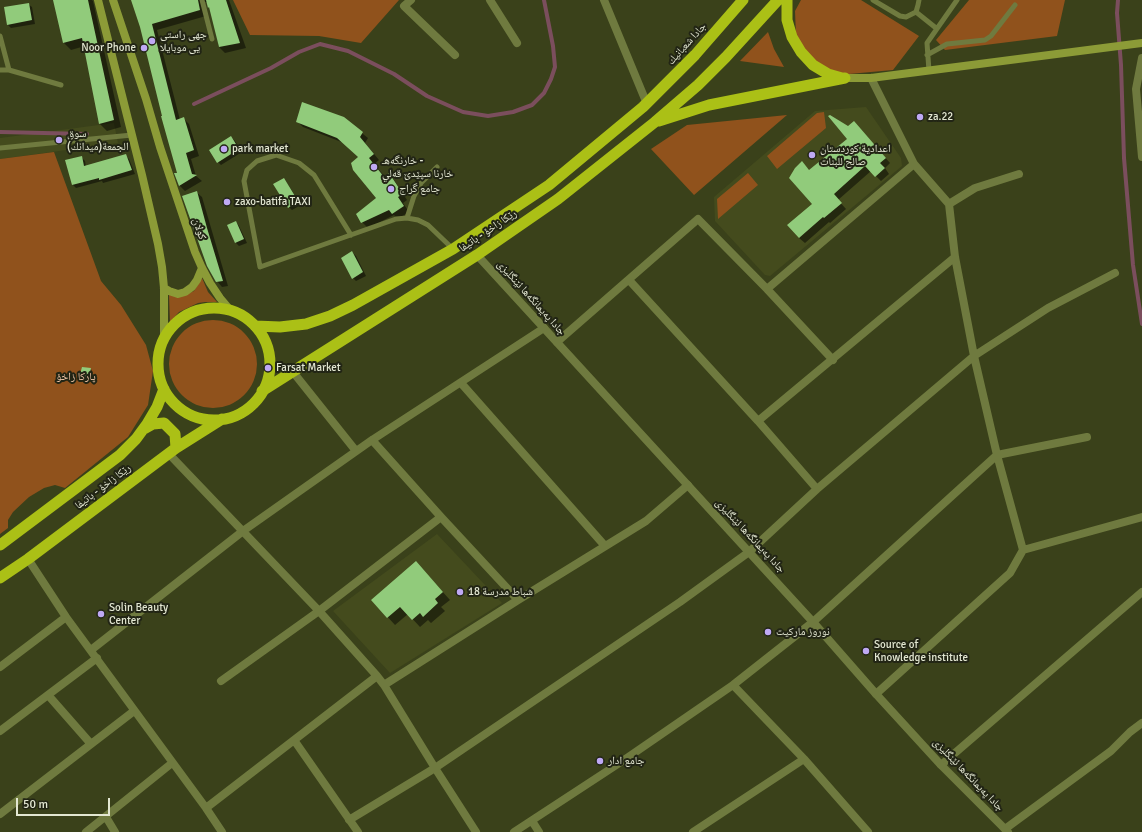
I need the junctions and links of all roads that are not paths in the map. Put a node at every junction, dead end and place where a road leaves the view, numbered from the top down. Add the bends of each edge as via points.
1 (98, 0) edge
2 (113, 0) edge
3 (202, 0) edge
4 (410, 0) edge
5 (490, 0) edge
6 (743, 0) edge
7 (778, 0) edge
8 (787, 0) edge
9 (873, 0) edge
10 (919, 0) edge
11 (957, 0) edge
12 (606, 1) edge
13 (1015, 5) dead end
14 (916, 12) junction
15 (936, 28) junction
16 (0, 36) edge
17 (212, 39) dead end
18 (517, 43) dead end
19 (1141, 43) edge
20 (455, 55) dead end
21 (927, 55) junction
22 (1142, 58) edge
23 (0, 70) edge
24 (9, 70) junction
25 (929, 71) junction
26 (845, 78) junction
27 (871, 78) junction
28 (61, 85) dead end
29 (647, 104) junction
30 (655, 122) junction
31 (132, 135) junction
32 (0, 148) edge
33 (1142, 157) edge
34 (914, 164) junction
35 (437, 167) dead end
36 (1020, 174) dead end
37 (949, 204) junction
38 (407, 218) junction
39 (351, 234) junction
40 (453, 249) junction
41 (477, 255) junction
42 (955, 257) junction
43 (202, 268) junction
44 (1115, 273) dead end
45 (629, 280) junction
46 (164, 288) junction
47 (767, 288) junction
48 (231, 311) junction
49 (255, 326) junction
50 (544, 328) junction
51 (164, 339) junction
52 (557, 342) junction
53 (974, 356) junction
54 (833, 360) junction
55 (293, 372) junction
56 (461, 383) junction
57 (164, 389) junction
58 (262, 392) junction
59 (223, 419) junction
60 (758, 421) junction
61 (144, 429) junction
62 (1087, 437) dead end
63 (372, 440) junction
64 (172, 451) junction
65 (356, 451) junction
66 (997, 455) junction
67 (688, 485) junction
68 (817, 488) junction
69 (441, 517) junction
70 (1142, 517) edge
71 (243, 531) junction
72 (0, 545) edge
73 (605, 546) junction
74 (1023, 550) junction
75 (749, 552) junction
76 (28, 559) junction
77 (0, 578) edge
78 (1142, 592) edge
79 (518, 600) junction
80 (319, 611) junction
81 (66, 617) junction
82 (814, 622) junction
83 (91, 650) junction
84 (97, 658) junction
85 (0, 668) edge
86 (377, 676) junction
87 (221, 681) dead end
88 (384, 685) junction
89 (733, 685) junction
90 (876, 694) junction
91 (48, 695) junction
92 (134, 711) junction
93 (1142, 723) edge
94 (0, 731) edge
95 (294, 740) junction
96 (91, 744) junction
97 (804, 759) junction
98 (172, 763) junction
99 (941, 765) junction
100 (435, 768) junction
101 (206, 808) junction
102 (0, 814) edge
103 (106, 817) junction
104 (349, 820) junction
105 (532, 821) junction
106 (1006, 830) edge
107 (86, 832) edge
108 (115, 832) edge
109 (222, 832) edge
110 (358, 832) edge
111 (476, 832) edge
112 (514, 832) edge
113 (539, 832) edge
114 (693, 832) edge
115 (867, 832) edge

1 - 31 main road
2 - 43 main road, كولان
3 - 17 lane
4 - 20 street via 404,6
5 - 18 street
6 - 29 highway, جادا شعبانيك via 696,55
7 - 30 highway, رێکا زاخۆ - باتیفا via 698,85
8 - 26 highway via 787,20 792,37 801,52 813,65 828,74
9 - 14 lane via 900,16 906,17
10 - 14 lane
11 - 15 lane
12 - 29 street
13 - 21 lane via 985,40 947,44
14 - 15 lane
15 - 21 lane via 927,43
16 - 24 lane
19 - 25 main road
21 - 25 lane
22 - 33 street via 1136,89
23 - 24 lane
24 - 28 lane
25 - 27 main road
26 - 27 main road
26 - 30 highway via 709,105
27 - 34 street
29 - 40 highway, رێکا زاخۆ - باتیفا via 549,185
30 - 41 highway, رێکا زاخۆ - باتیفا via 558,199
31 - 32 lane
31 - 46 main road via 158,244
34 - 37 street
34 - 47 street
35 - 38 lane via 421,183
36 - 37 street via 975,188
37 - 42 street
38 - 39 lane via 396,219
38 - 40 lane via 428,225
39 - 39 lane via 314,176 299,163 276,156 257,161 247,170 244,181 260,267
40 - 49 highway, رێکا زاخۆ - باتیفا via 330,316 306,324
41 - 50 street, جادا په‌يمانگه‌ها ئێنگليزى
41 - 55 highway, رێکا زاخۆ - باتیفا
42 - 53 street
42 - 54 street
43 - 46 main road via 197,280 185,292 178,294
43 - 48 main road, كولان
44 - 53 street via 1048,308
45 - 47 street via 698,219
45 - 52 street
45 - 60 street
46 - 51 main road
47 - 54 street
48 - 49 highway
48 - 51 highway via 216,308 200,310 185,316 173,326
49 - 58 highway via 263,337 270,364
50 - 52 street, جادا په‌يمانگه‌ها ئێنگليزى
50 - 56 street
51 - 57 highway via 159,356 159,373
52 - 67 street, جادا په‌يمانگه‌ها ئێنگليزى
53 - 66 street
53 - 68 street
54 - 60 street
55 - 58 highway, رێکا زاخۆ - باتیفا
55 - 65 street
56 - 63 street
56 - 73 street
57 - 59 highway via 174,403 188,414 205,419
57 - 61 highway, رێکا زاخۆ - باتیفا
58 - 59 highway via 243,411
59 - 64 highway, رێکا زاخۆ - باتیفا
60 - 68 street
61 - 64 highway via 153,424 164,423 175,434
61 - 72 highway, رێکا زاخۆ - باتیفا via 120,455
62 - 66 street
63 - 65 street
63 - 69 street
64 - 71 street
64 - 76 highway, رێکا زاخۆ - باتیفا
65 - 71 street
66 - 74 street
66 - 82 street
67 - 73 street via 646,521
67 - 75 street, جادا په‌يمانگه‌ها ئێنگليزى
68 - 75 street
69 - 79 street
69 - 80 street
70 - 74 street
71 - 80 street
71 - 83 street
73 - 79 street
74 - 90 street via 1010,573
75 - 82 street, جادا په‌يمانگه‌ها ئێنگليزى
75 - 100 street via 680,602
76 - 77 highway, رێکا زاخۆ - باتیفا
76 - 81 street
78 - 99 street
79 - 88 street
80 - 86 street
80 - 87 street
81 - 83 street
81 - 85 street
82 - 89 street
82 - 90 street, جادا په‌يمانگه‌ها ئێنگليزى
83 - 84 street
84 - 91 street
84 - 92 street
86 - 88 street
86 - 95 street
88 - 100 street
89 - 97 street
89 - 105 street
90 - 99 street, جادا په‌يمانگه‌ها ئێنگليزى
91 - 94 street
91 - 96 street
92 - 96 street
92 - 98 street
93 - 106 street via 1112,752
95 - 101 street
95 - 104 street
96 - 102 street
97 - 114 street
97 - 115 street
98 - 101 street
98 - 103 street
99 - 106 street, جادا په‌يمانگه‌ها ئێنگليزى
100 - 104 street
100 - 111 street
101 - 109 street
103 - 107 street
103 - 108 street
104 - 110 street
105 - 112 street
105 - 113 street

